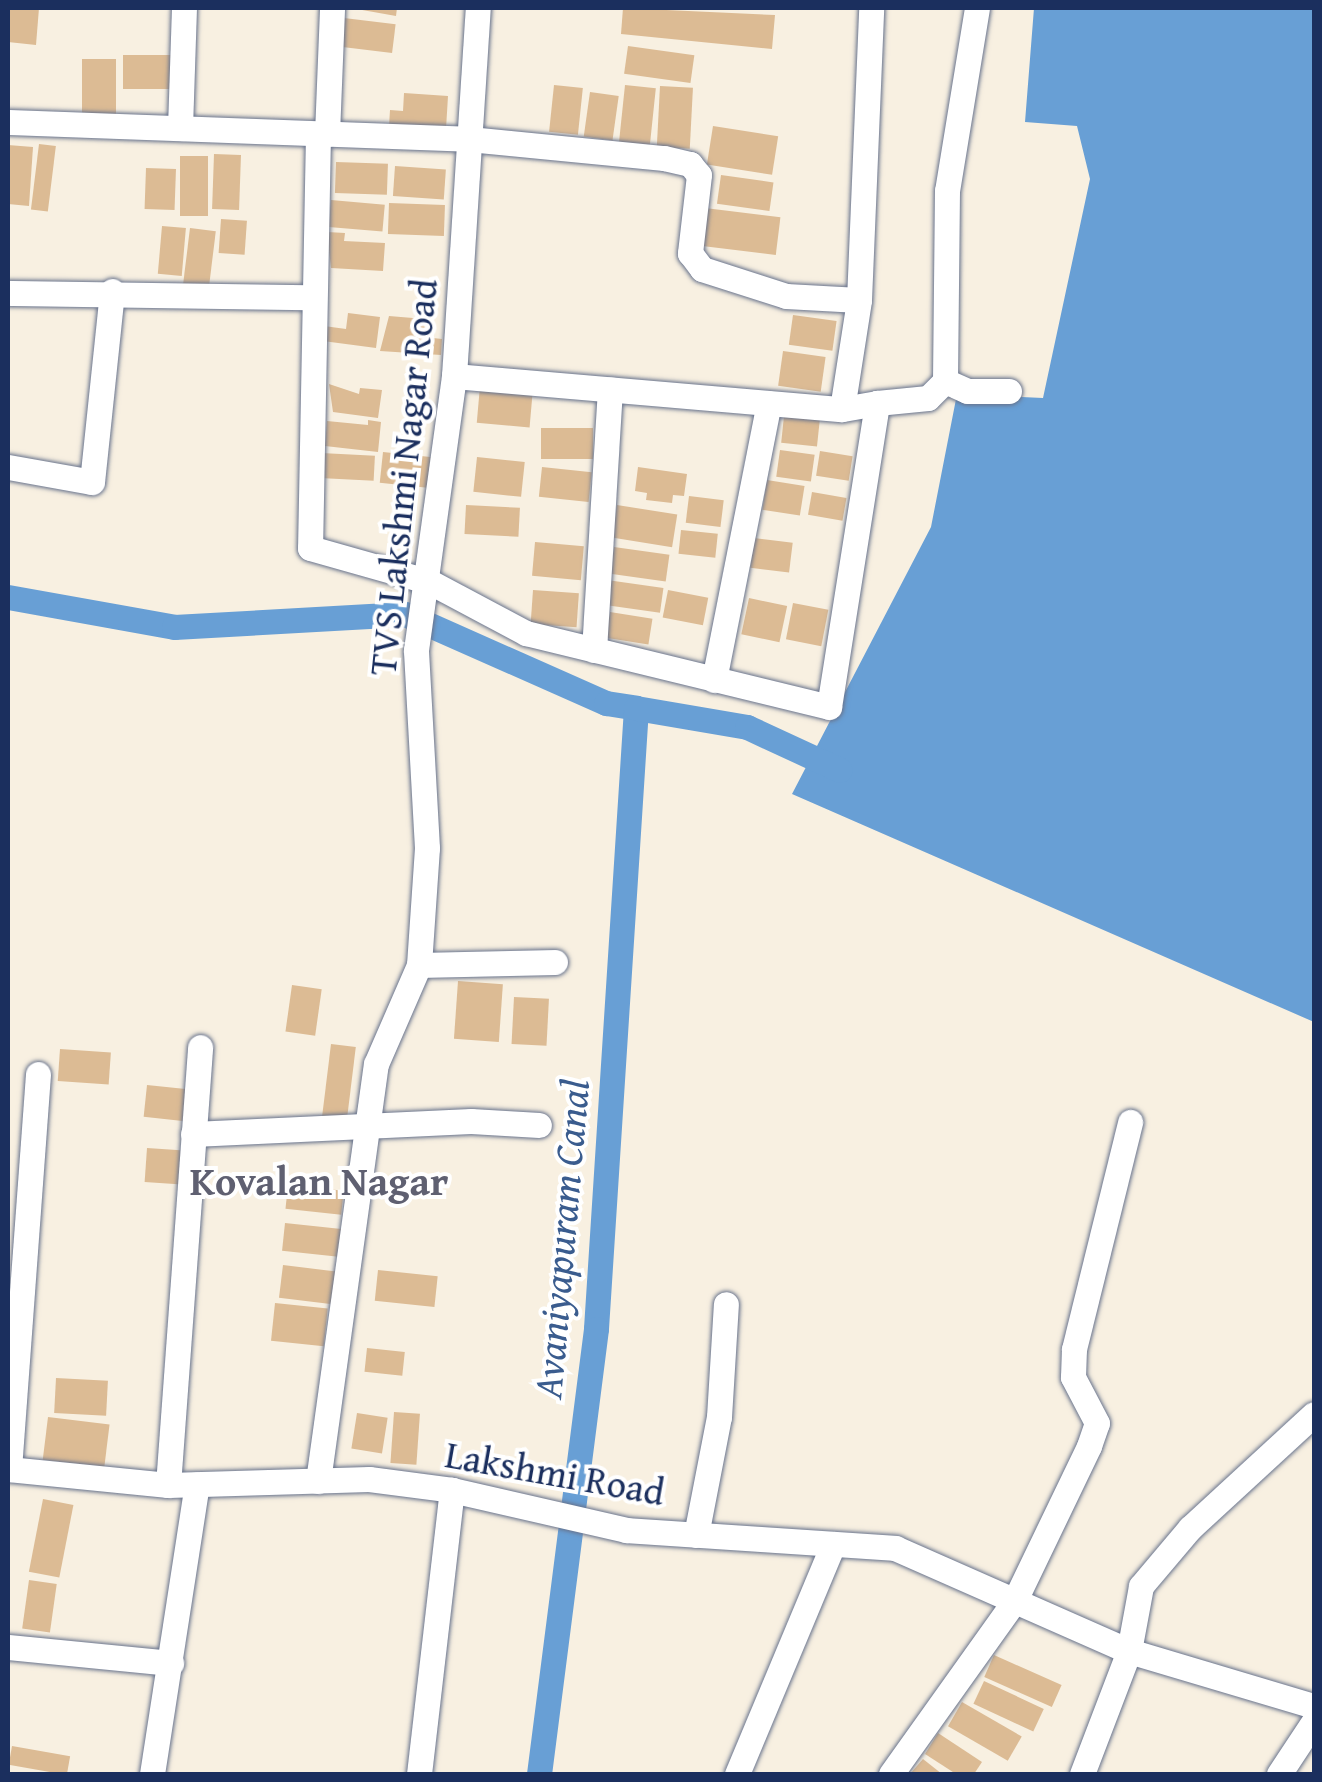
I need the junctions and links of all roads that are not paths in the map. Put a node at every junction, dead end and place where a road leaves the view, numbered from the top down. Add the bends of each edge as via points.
1 (184, 8) edge
2 (332, 8) edge
3 (478, 8) edge
4 (871, 8) edge
5 (977, 8) edge
6 (8, 122) edge
7 (180, 128) junction
8 (322, 134) junction
9 (469, 139) junction
10 (112, 291) junction
11 (8, 293) edge
12 (313, 297) junction
13 (859, 300) junction
14 (454, 376) junction
15 (945, 381) junction
16 (610, 389) junction
17 (1009, 391) dead end
18 (770, 403) junction
19 (878, 403) junction
20 (842, 409) junction
21 (8, 467) edge
22 (430, 582) junction
23 (594, 650) junction
24 (714, 680) junction
25 (555, 962) dead end
26 (419, 965) junction
27 (200, 1047) dead end
28 (38, 1074) dead end
29 (1130, 1122) dead end
30 (539, 1125) dead end
31 (367, 1128) junction
32 (194, 1134) junction
33 (726, 1304) dead end
34 (1314, 1414) edge
35 (8, 1469) edge
36 (318, 1481) junction
37 (197, 1484) junction
38 (168, 1486) junction
39 (452, 1490) junction
40 (696, 1535) junction
41 (833, 1544) junction
42 (1015, 1600) junction
43 (8, 1647) edge
44 (1129, 1651) junction
45 (171, 1662) junction
46 (1314, 1706) edge
47 (1314, 1721) edge
48 (152, 1774) edge
49 (419, 1774) edge
50 (737, 1774) edge
51 (891, 1774) edge
52 (1082, 1774) edge
53 (1279, 1774) edge

1 - 7 street
2 - 8 street
3 - 9 street, TVS Lakshmi Nagar Road
4 - 13 street
5 - 15 street via 948,192
6 - 7 street
7 - 8 street
8 - 9 street
8 - 12 street
9 - 13 street via 690,164 699,175 690,253 702,269 786,296
9 - 14 street, TVS Lakshmi Nagar Road
10 - 11 street
10 - 12 street
10 - 21 street via 92,482
12 - 22 street via 310,548
13 - 20 street
14 - 16 street
14 - 22 street, TVS Lakshmi Nagar Road
15 - 17 street via 967,391
15 - 19 street via 928,398
16 - 18 street
16 - 23 street
18 - 20 street
18 - 24 street
19 - 20 street
19 - 24 street via 829,707
22 - 23 street via 526,633
22 - 26 street, TVS Lakshmi Nagar Road via 416,650 427,848
23 - 24 street
25 - 26 street
26 - 31 street, TVS Lakshmi Nagar Road via 376,1064
27 - 32 street
28 - 35 street
29 - 42 street via 1074,1349 1073,1377 1097,1423
30 - 31 street via 471,1121
31 - 32 street
31 - 36 street, TVS Lakshmi Nagar Road
32 - 38 street
33 - 40 street via 719,1417
34 - 44 street via 1190,1528 1142,1586
35 - 38 street, Lakshmi Road
36 - 37 street, Lakshmi Road
36 - 39 street, Lakshmi Road via 370,1479
37 - 38 street, Lakshmi Road
37 - 45 street
39 - 40 street, Lakshmi Road via 626,1530
39 - 49 street
40 - 41 street, Lakshmi Road
41 - 42 street, Lakshmi Road via 895,1548
41 - 50 street
42 - 44 street, Lakshmi Road
42 - 51 street
43 - 45 street
44 - 46 street, Lakshmi Road
44 - 52 street
45 - 48 street
47 - 53 street

